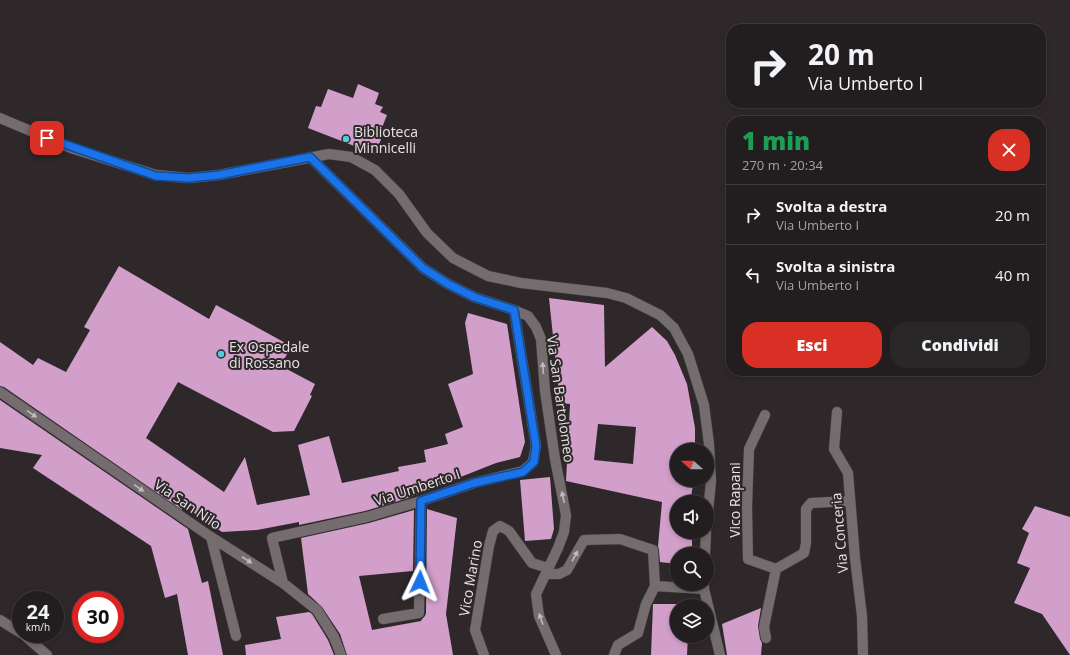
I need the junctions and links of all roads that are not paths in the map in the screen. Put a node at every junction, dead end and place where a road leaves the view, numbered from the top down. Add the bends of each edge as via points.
1 (0, 118) edge
2 (310, 157) junction
3 (514, 310) junction
4 (0, 392) edge
5 (837, 412) dead end
6 (766, 416) dead end
7 (710, 495) edge
8 (421, 501) junction
9 (850, 502) junction
10 (211, 537) junction
11 (776, 569) junction
12 (547, 571) junction
13 (283, 583) junction
14 (655, 586) junction
15 (670, 586) edge
16 (705, 591) edge
17 (383, 619) dead end
18 (0, 620) edge
19 (12, 627) edge
20 (236, 636) dead end
21 (766, 638) dead end
22 (33, 643) edge
23 (47, 655) edge
24 (341, 655) edge
25 (484, 655) edge
26 (556, 655) edge
27 (614, 655) edge
28 (720, 655) edge
29 (863, 655) edge

1 - 2 street via 71,148 156,176 189,178 219,175
2 - 3 street, Via San Bartolomeo via 423,268 474,297
2 - 7 street via 329,154 351,157 375,170 399,194 427,233 453,258 488,276 522,283 607,293 626,298 660,315 674,328 688,354 704,405 709,444
3 - 8 street, Via Umberto I via 536,446 534,462 523,472 474,483
12 -> 3 street, Via San Bartolomeo via 564,532 566,515 545,392 541,339 528,316
4 -> 10 street, Via San Nilo
5 - 9 street, Via Conceria via 834,449 848,472
6 - 11 street, Vico Rapani via 749,449 748,559
8 - 13 street, Via Umberto I via 367,517 272,538
8 - 17 street via 419,613
9 - 11 street via 811,503 806,509 804,553
9 - 29 street, Via Conceria via 862,616
10 -> 13 street, Via San Nilo
10 - 20 street
11 - 21 street via 764,627
12 -> 14 street via 559,574 567,570 584,540 620,539 653,550
12 - 25 street, Vico Marino via 532,563 509,531 500,526 493,531 475,630
26 -> 12 street, Via San Bartolomeo via 539,616 536,594
13 - 24 street, Via San Nilo via 317,610 334,637
14 - 15 street
14 - 27 street via 646,604 638,633 618,645
16 - 28 street
18 - 19 street
22 - 23 street

